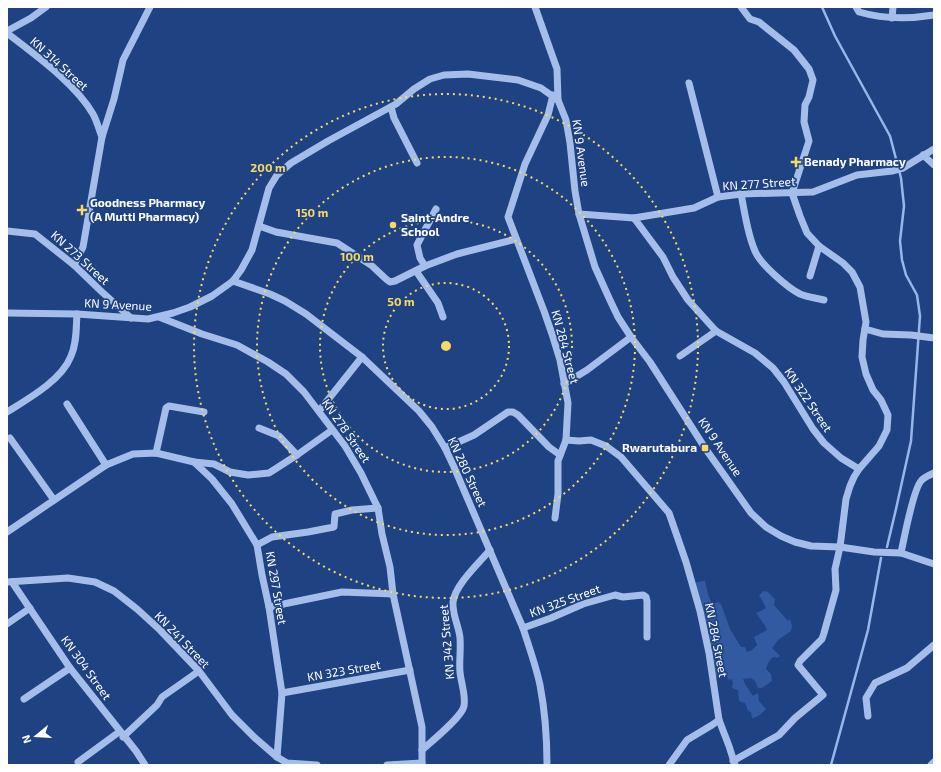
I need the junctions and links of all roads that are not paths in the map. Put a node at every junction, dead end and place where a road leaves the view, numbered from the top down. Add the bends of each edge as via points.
1 (46, 7) edge
2 (150, 7) edge
3 (535, 7) edge
4 (741, 7) edge
5 (856, 7) edge
6 (892, 7) edge
7 (934, 15) edge
8 (892, 18) junction
9 (7, 32) edge
10 (689, 83) dead end
11 (556, 98) junction
12 (391, 107) junction
13 (102, 137) junction
14 (934, 149) edge
15 (923, 155) junction
16 (417, 163) dead end
17 (934, 165) edge
18 (792, 193) junction
19 (741, 194) junction
20 (718, 197) junction
21 (436, 209) dead end
22 (579, 214) junction
23 (634, 218) junction
24 (259, 226) junction
25 (7, 231) edge
26 (516, 239) junction
27 (819, 246) junction
28 (74, 265) junction
29 (425, 266) junction
30 (416, 271) junction
31 (810, 276) dead end
32 (233, 281) junction
33 (824, 300) dead end
34 (7, 312) edge
35 (77, 314) junction
36 (158, 317) junction
37 (443, 317) dead end
38 (132, 318) junction
39 (865, 329) junction
40 (716, 331) junction
41 (631, 336) junction
42 (934, 338) edge
43 (680, 356) dead end
44 (362, 357) junction
45 (564, 384) junction
46 (67, 404) dead end
47 (319, 411) junction
48 (7, 412) edge
49 (204, 412) dead end
50 (259, 428) dead end
51 (332, 430) junction
52 (10, 438) dead end
53 (566, 440) junction
54 (445, 448) junction
55 (156, 453) junction
56 (297, 455) junction
57 (560, 455) junction
58 (194, 462) junction
59 (106, 465) junction
60 (859, 468) junction
61 (934, 473) edge
62 (54, 500) junction
63 (378, 508) junction
64 (555, 518) dead end
65 (7, 532) edge
66 (257, 545) junction
67 (840, 547) junction
68 (490, 550) junction
69 (901, 553) junction
70 (934, 564) edge
71 (10, 582) edge
72 (393, 594) junction
73 (269, 607) junction
74 (30, 608) junction
75 (7, 624) edge
76 (523, 628) junction
77 (647, 637) dead end
78 (934, 645) edge
79 (70, 668) junction
80 (410, 670) junction
81 (199, 671) junction
82 (282, 693) junction
83 (24, 699) dead end
84 (868, 716) dead end
85 (719, 720) junction
86 (121, 734) junction
87 (422, 750) junction
88 (277, 757) junction
89 (78, 762) dead end
90 (934, 762) edge
91 (734, 763) edge
92 (286, 764) edge
93 (422, 764) edge
94 (145, 765) edge
95 (317, 765) edge
96 (387, 765) edge
97 (547, 765) edge
98 (669, 765) edge
99 (931, 765) edge

1 - 9 street
2 - 13 street via 123,60
3 - 11 street via 557,69
4 - 18 street via 750,19 759,22 794,50 809,69 813,80 805,105 804,122 809,141
5 - 8 street via 859,12 870,16
6 - 8 street
7 - 8 street
9 - 13 street, KN 314 Street via 74,90 93,114
10 - 20 street
11 - 12 street, KN 9 Avenue via 541,88 518,80 468,74 444,75 430,79
11 - 22 street, KN 9 Avenue via 566,120
11 - 26 street, KN 284 Street via 525,164 508,217
12 - 16 street
12 - 24 street, KN 9 Avenue via 291,163 277,175 269,188
13 - 28 street via 83,248
14 - 15 street, KN 277 Street
15 - 17 street
15 - 18 street, KN 277 Street via 903,168 857,175 813,192
18 - 19 street, KN 277 Street
18 - 27 street via 808,233
19 - 20 street, KN 277 Street
19 - 33 street via 751,240 763,263 800,294
20 - 23 street, KN 277 Street via 694,208
21 - 29 street via 417,245
22 - 23 street, KN 277 Street
22 - 41 street, KN 9 Avenue via 595,267 618,317
23 - 40 street, KN 322 Street via 663,257 688,300
24 - 30 street via 276,232 337,243 371,265 390,282
24 - 32 street, KN 9 Avenue via 252,250
25 - 28 street, KN 273 Street via 35,234
26 - 29 street via 456,254
26 - 45 street, KN 284 Street via 544,311 560,360
27 - 31 street
27 - 39 street via 852,272 860,287
28 - 38 street, KN 273 Street
29 - 30 street
30 - 37 street via 438,303
32 - 36 street, KN 9 Avenue via 190,307
32 - 44 street, KN 280 Street via 285,301
34 - 35 street, KN 9 Avenue
35 - 38 street, KN 9 Avenue
35 - 48 street via 75,343 71,357 61,373
36 - 38 street, KN 9 Avenue
36 - 47 street, KN 278 Street via 237,345 268,362 286,374
39 - 42 street via 883,334
39 - 60 street via 862,357 866,374 888,415 887,430 881,441 870,458
40 - 43 street
40 - 60 street, KN 322 Street via 755,353 773,368 824,443 841,458
41 - 45 street via 587,370
41 - 67 street, KN 9 Avenue via 751,513 766,527 795,542 811,546
44 - 47 street
44 - 54 street, KN 280 Street via 419,411
45 - 53 street, KN 284 Street via 568,403
46 - 59 street
47 - 51 street, KN 278 Street
49 - 55 street via 168,406
50 - 56 street via 279,436
51 - 56 street
51 - 63 street, KN 278 Street via 361,473
52 - 62 street
53 - 57 street
53 - 85 street, KN 284 Street via 591,440 606,446 621,457 669,513 700,611
54 - 57 street via 474,435 508,412 513,412
54 - 68 street, KN 280 Street
55 - 58 street
55 - 59 street via 133,454
56 - 58 street via 269,473 248,475 230,472 214,464
57 - 64 street
58 - 66 street, KN 297 Street via 232,504
59 - 62 street
60 - 67 street via 846,499
61 - 69 street via 920,481
62 - 65 street
63 - 66 street via 335,514 334,527 272,537
63 - 72 street, KN 278 Street
66 - 73 street, KN 297 Street
67 - 69 street, KN 9 Avenue
67 - 91 street via 835,568 836,590 822,639 798,665 823,695 779,735
68 - 76 street, KN 280 Street
68 - 87 street, KN 342 Street via 460,586 453,602 454,618 460,637 460,673 464,706 460,715
69 - 70 street, KN 9 Avenue
71 - 74 street, KN 304 Street
71 - 81 street, KN 241 Street via 68,578 95,582 114,591 137,609
72 - 73 street via 342,592
72 - 80 street, KN 278 Street
73 - 82 street, KN 297 Street
74 - 75 street
74 - 79 street, KN 304 Street
76 - 77 street, KN 325 Street via 583,604 615,595 643,595 647,601
76 - 97 street, KN 280 Street via 540,685 545,719
78 - 84 street via 907,668 875,683 866,698
79 - 83 street
79 - 86 street, KN 304 Street
80 - 82 street, KN 323 Street
80 - 87 street, KN 278 Street via 422,727
81 - 86 street via 162,697 157,705
81 - 88 street, KN 241 Street via 232,715
82 - 88 street, KN 297 Street
85 - 91 street, KN 284 Street
85 - 98 street via 687,740
86 - 89 street
86 - 94 street, KN 304 Street
87 - 93 street, KN 278 Street
88 - 92 street, KN 241 Street
90 - 99 street
92 - 95 street, KN 241 Street
93 - 96 street

